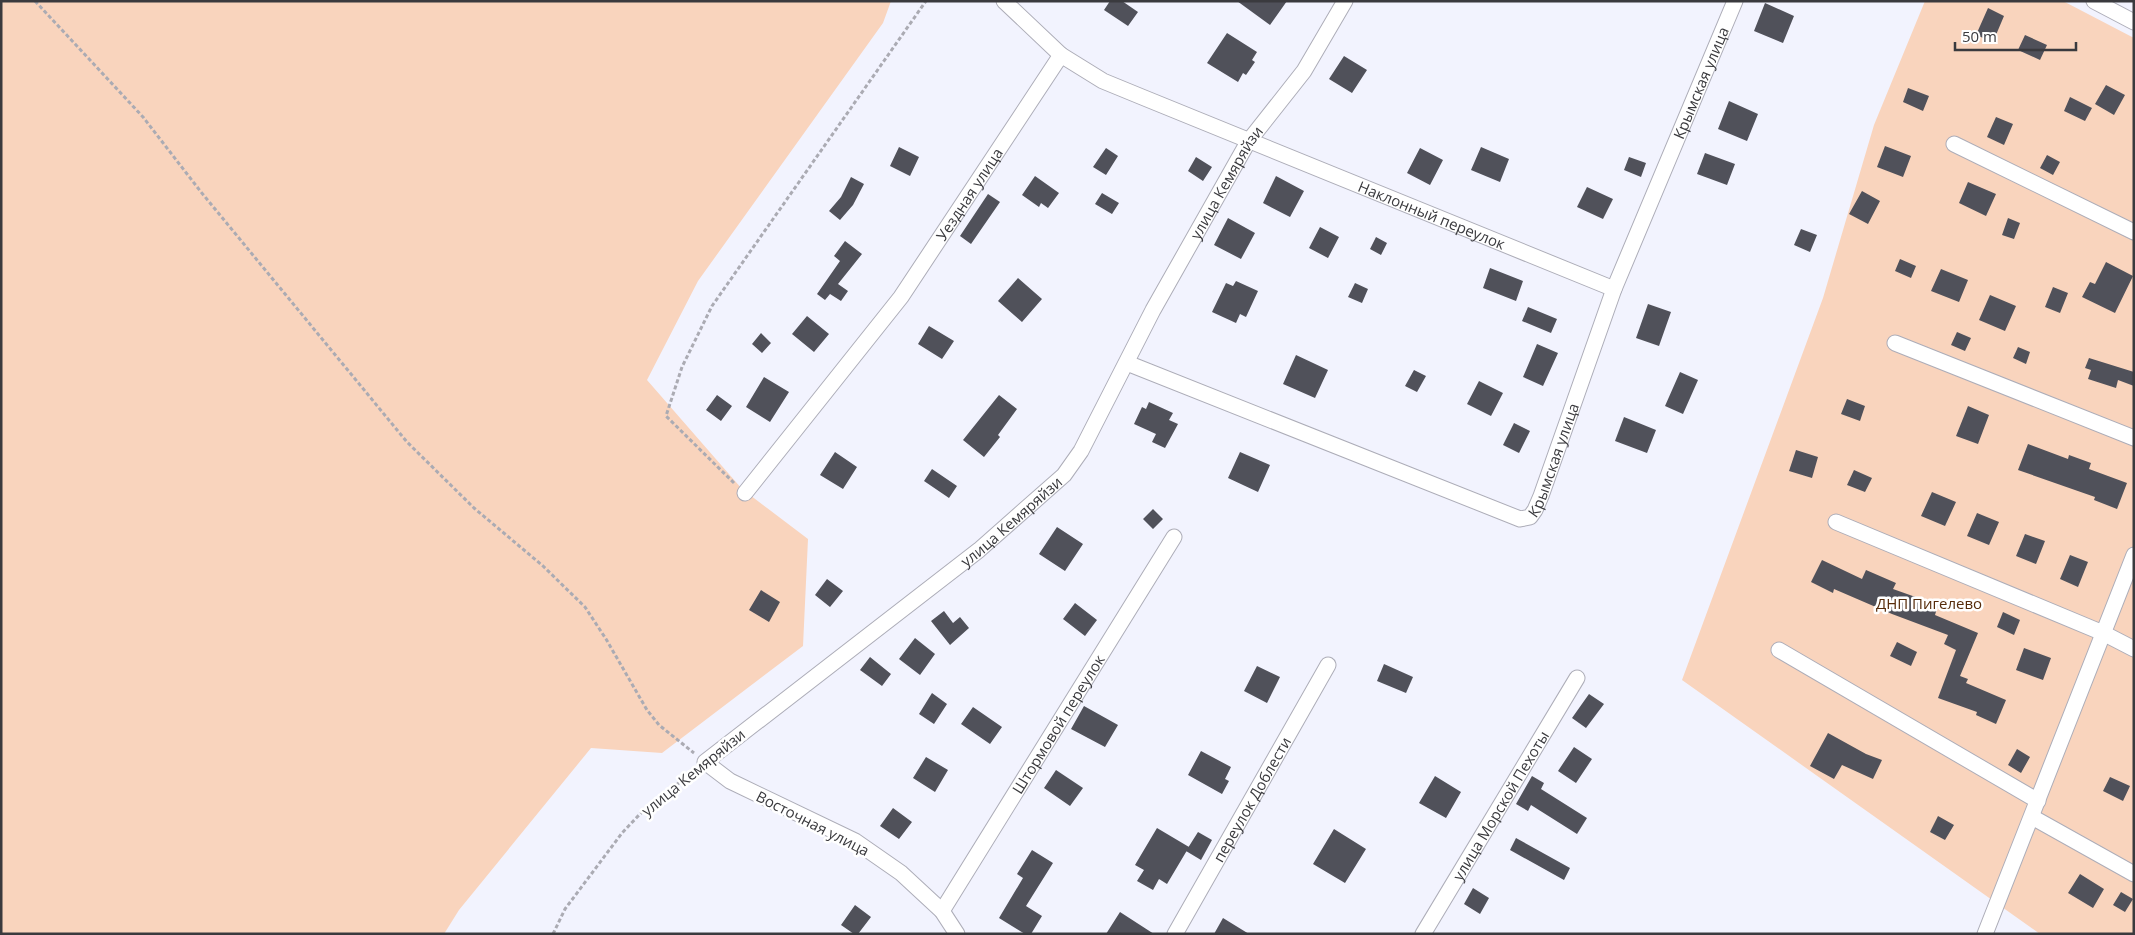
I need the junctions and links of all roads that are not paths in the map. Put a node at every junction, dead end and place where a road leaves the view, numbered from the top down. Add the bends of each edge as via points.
1 (1004, 1) edge
2 (1345, 1) edge
3 (1736, 1) edge
4 (2094, 1) edge
5 (2134, 22) edge
6 (1061, 55) junction
7 (1248, 142) junction
8 (1954, 144) dead end
9 (2134, 232) edge
10 (1614, 289) junction
11 (1895, 343) dead end
12 (1127, 363) junction
13 (2134, 438) edge
14 (745, 493) road end
15 (1836, 522) dead end
16 (1174, 537) dead end
17 (2134, 555) edge
18 (2103, 633) junction
19 (2134, 649) edge
20 (1779, 650) dead end
21 (1328, 665) dead end
22 (1577, 678) dead end
23 (705, 762) joint
24 (2038, 802) junction
25 (2032, 817) junction
26 (2134, 874) edge
27 (942, 911) junction
28 (957, 934) edge
29 (1175, 934) edge
30 (1423, 934) edge
31 (1985, 934) edge

1 - 6 street
2 - 7 street, улица Кемяряйзи via 1304,71
3 - 10 street, Крымская улица
4 - 5 street
6 - 7 street via 1103,81
6 - 14 street, Уездная улица via 901,297
7 - 10 street, Наклонный переулок
7 - 12 street, улица Кемяряйзи
8 - 9 street
10 - 12 street, Крымская улица via 1538,503 1530,517 1520,519
11 - 13 street
12 - 23 street, улица Кемяряйзи via 1081,451 1064,475 1044,494 979,550
15 - 18 street
16 - 27 street, Штормовой переулок
17 - 18 street
18 - 19 street
18 - 24 street
20 - 24 street
21 - 29 street, переулок Доблести
22 - 30 street, улица Морской Пехоты
23 - 27 street, Восточная улица via 730,781 855,841 901,873
24 - 25 street
25 - 26 street
25 - 31 street
27 - 28 street, Восточная улица

